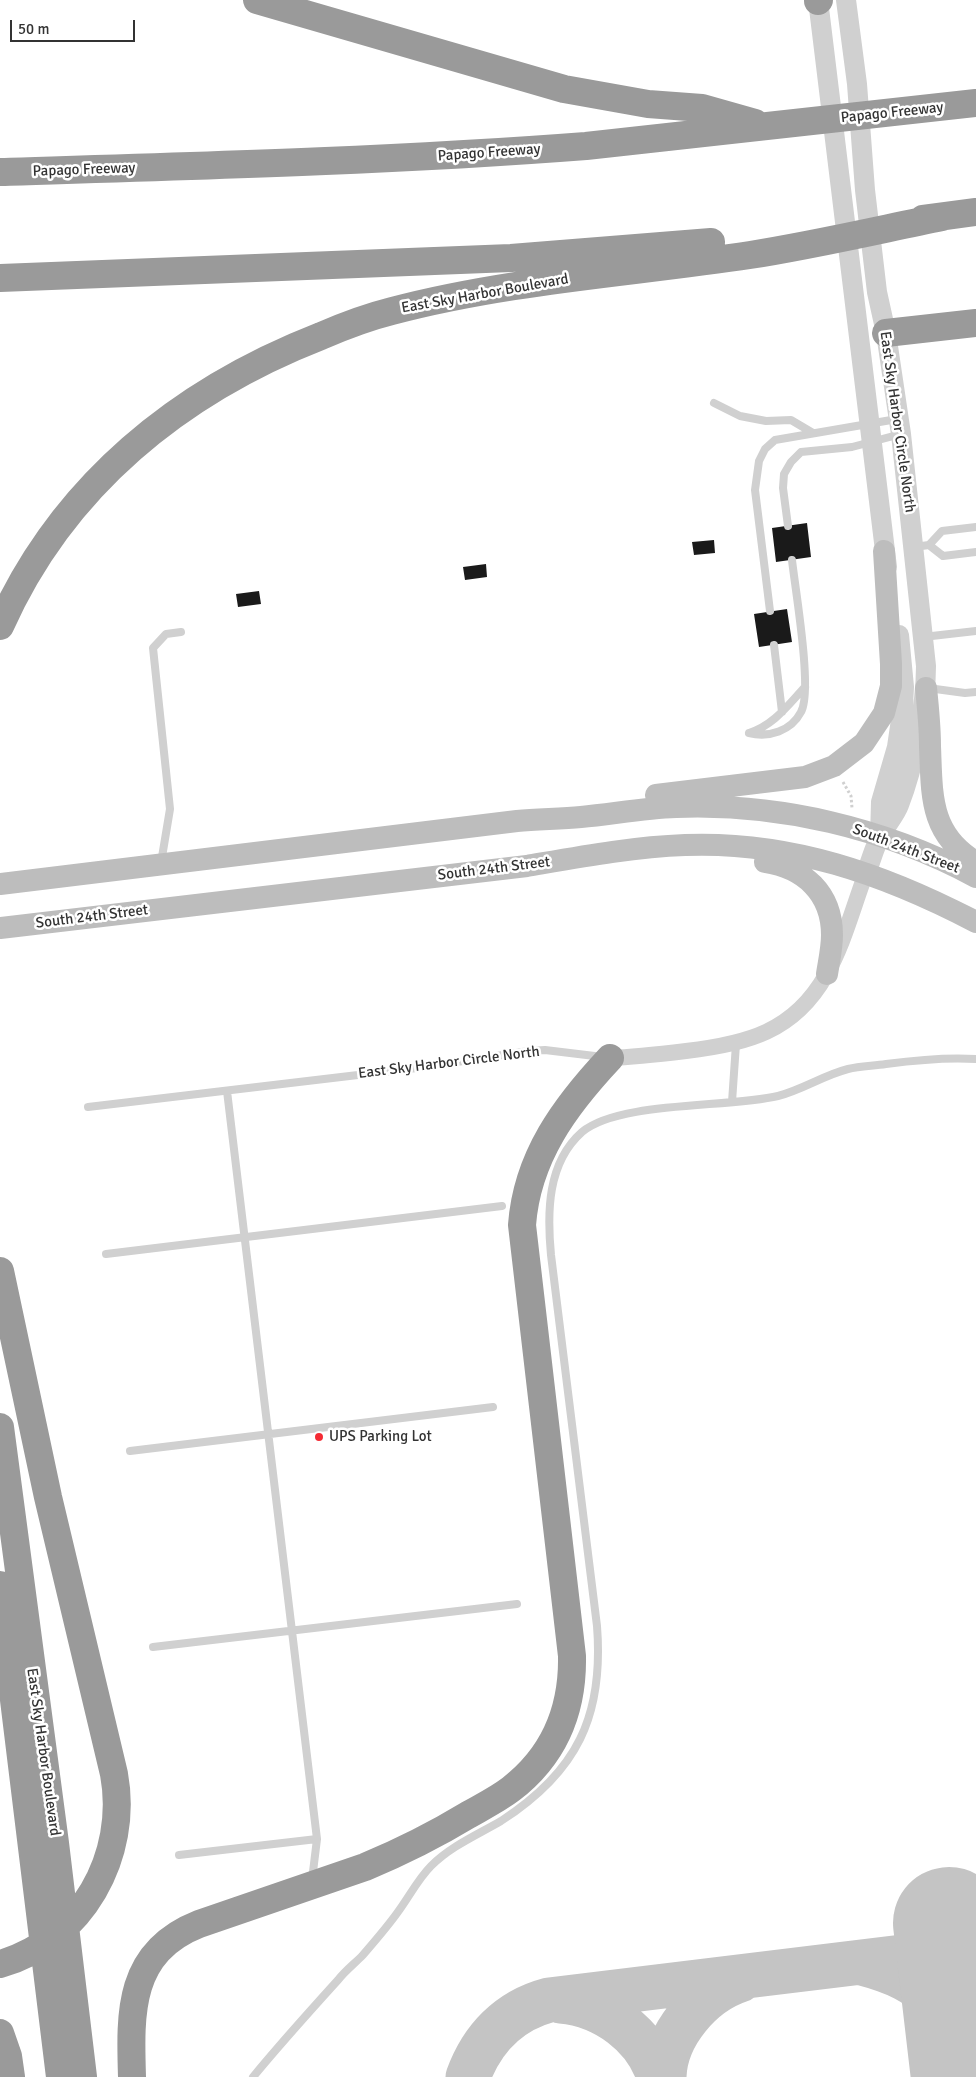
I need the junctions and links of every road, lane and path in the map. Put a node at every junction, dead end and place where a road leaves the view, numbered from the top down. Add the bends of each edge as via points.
1 (257, 0) edge
2 (818, 0) edge
3 (846, 0) edge
4 (976, 103) edge
5 (766, 126) junction
6 (0, 172) edge
7 (976, 212) edge
8 (793, 240) junction
9 (851, 277) junction
10 (0, 278) edge
11 (976, 323) edge
12 (886, 333) junction
13 (714, 403) dead end
14 (900, 426) junction
15 (871, 432) junction
16 (813, 433) junction
17 (788, 526) dead end
18 (976, 527) edge
19 (921, 546) junction
20 (884, 550) junction
21 (976, 552) edge
22 (792, 560) dead end
23 (770, 611) dead end
24 (0, 626) edge
25 (181, 632) dead end
26 (976, 632) edge
27 (923, 637) junction
28 (774, 645) dead end
29 (805, 687) junction
30 (926, 688) junction
31 (976, 692) edge
32 (782, 712) junction
33 (839, 775) dead end
34 (852, 809) dead end
35 (517, 820) junction
36 (880, 837) junction
37 (976, 862) edge
38 (161, 864) junction
39 (527, 866) junction
40 (866, 873) junction
41 (976, 878) edge
42 (0, 884) edge
43 (976, 922) edge
44 (0, 928) edge
45 (827, 974) junction
46 (736, 1044) junction
47 (610, 1058) junction
48 (976, 1059) edge
49 (227, 1091) junction
50 (732, 1102) junction
51 (88, 1107) dead end
52 (502, 1206) dead end
53 (244, 1237) junction
54 (106, 1254) dead end
55 (0, 1271) edge
56 (493, 1407) dead end
57 (0, 1427) edge
58 (268, 1434) junction
59 (130, 1451) dead end
60 (0, 1585) edge
61 (517, 1604) dead end
62 (292, 1631) junction
63 (153, 1648) dead end
64 (317, 1838) junction
65 (43, 1844) junction
66 (178, 1856) dead end
67 (311, 1885) junction
68 (0, 1964) edge
69 (0, 2033) edge
70 (66, 2034) junction
71 (11, 2077) edge
72 (60, 2077) edge
73 (83, 2077) edge
74 (132, 2077) edge
75 (253, 2077) edge

1 - 5 highway via 564,89 648,104 702,108
2 - 9 street, East Sky Harbor Circle North
3 - 12 street, East Sky Harbor Circle North via 877,292
4 - 5 highway, Papago Freeway
5 - 6 highway, Papago Freeway via 586,146 477,154
7 - 8 highway
8 - 10 highway via 510,258
8 - 24 highway, East Sky Harbor Boulevard via 752,254 520,286 430,302 364,319 253,364 161,423 110,468 69,514 39,555
9 - 12 street via 869,311
9 - 15 street, East Sky Harbor Circle North
11 - 12 highway
12 - 14 street, East Sky Harbor Circle North
13 - 16 lane via 740,416 791,420
14 - 15 lane
14 - 15 lane
14 - 19 street, East Sky Harbor Circle North
15 - 16 lane
15 - 17 lane via 852,446 801,452 791,462 784,474 783,488
15 - 20 street, East Sky Harbor Circle North
16 - 23 lane via 776,440 765,449 759,461 755,490
18 - 19 lane via 942,531
19 - 20 street
19 - 21 lane via 944,556
19 - 27 street, East Sky Harbor Circle North
20 - 35 main road via 891,686 876,729 852,755 805,777 577,804
20 - 36 street, East Sky Harbor Circle North via 898,628 904,687 897,747 881,802
22 - 29 lane
25 - 38 lane via 166,634 153,648 170,809
26 - 27 lane
27 - 30 street, East Sky Harbor Circle North
28 - 32 lane
29 - 32 lane
29 - 32 lane via 802,711 788,728 760,736 749,732 761,729
30 - 31 lane
30 - 36 street, East Sky Harbor Circle North via 914,756 904,790 899,806
30 - 37 main road via 933,807 949,839
33 - 34 path via 851,796
35 - 36 main road, South 24th Street via 707,807 806,817
35 - 38 main road, South 24th Street
36 - 40 street, East Sky Harbor Circle North
36 - 41 main road, South 24th Street via 932,856
38 - 42 main road, South 24th Street
39 - 40 main road, South 24th Street via 612,852 694,845 795,854
39 - 44 main road, South 24th Street
39 - 45 main road via 704,858 787,866 807,879 827,909 832,935
40 - 43 main road, South 24th Street via 928,897
40 - 45 street, East Sky Harbor Circle North
45 - 46 street, East Sky Harbor Circle North via 810,998 785,1021 759,1036
46 - 47 street, East Sky Harbor Circle North
46 - 50 lane
47 - 49 lane, East Sky Harbor Circle North via 529,1051
47 - 67 highway via 580,1089 542,1151 525,1194 522,1225 572,1656 571,1693 566,1710 544,1754 510,1790 412,1847
48 - 50 lane via 957,1057 849,1069 778,1096
49 - 51 lane, East Sky Harbor Circle North
49 - 53 lane
50 - 75 lane via 641,1111 595,1124 583,1132 566,1155 557,1170 549,1200 551,1255 599,1650 596,1690 584,1731 563,1766 534,1798 456,1846 430,1867 361,1957
52 - 53 lane
53 - 54 lane
53 - 58 lane
55 - 68 highway via 48,1498 114,1774 117,1802 111,1850 82,1909 53,1938 22,1956
56 - 58 lane
57 - 65 highway, East Sky Harbor Boulevard
58 - 59 lane
58 - 62 lane
60 - 65 highway, East Sky Harbor Boulevard
61 - 62 lane
62 - 63 lane
62 - 64 lane
64 - 66 lane
64 - 67 lane
65 - 70 highway, East Sky Harbor Boulevard
67 - 74 highway via 199,1924 174,1935 165,1943 146,1967 133,2003 130,2034
69 - 71 highway
70 - 72 highway, East Sky Harbor Boulevard
70 - 73 highway, East Sky Harbor Boulevard

